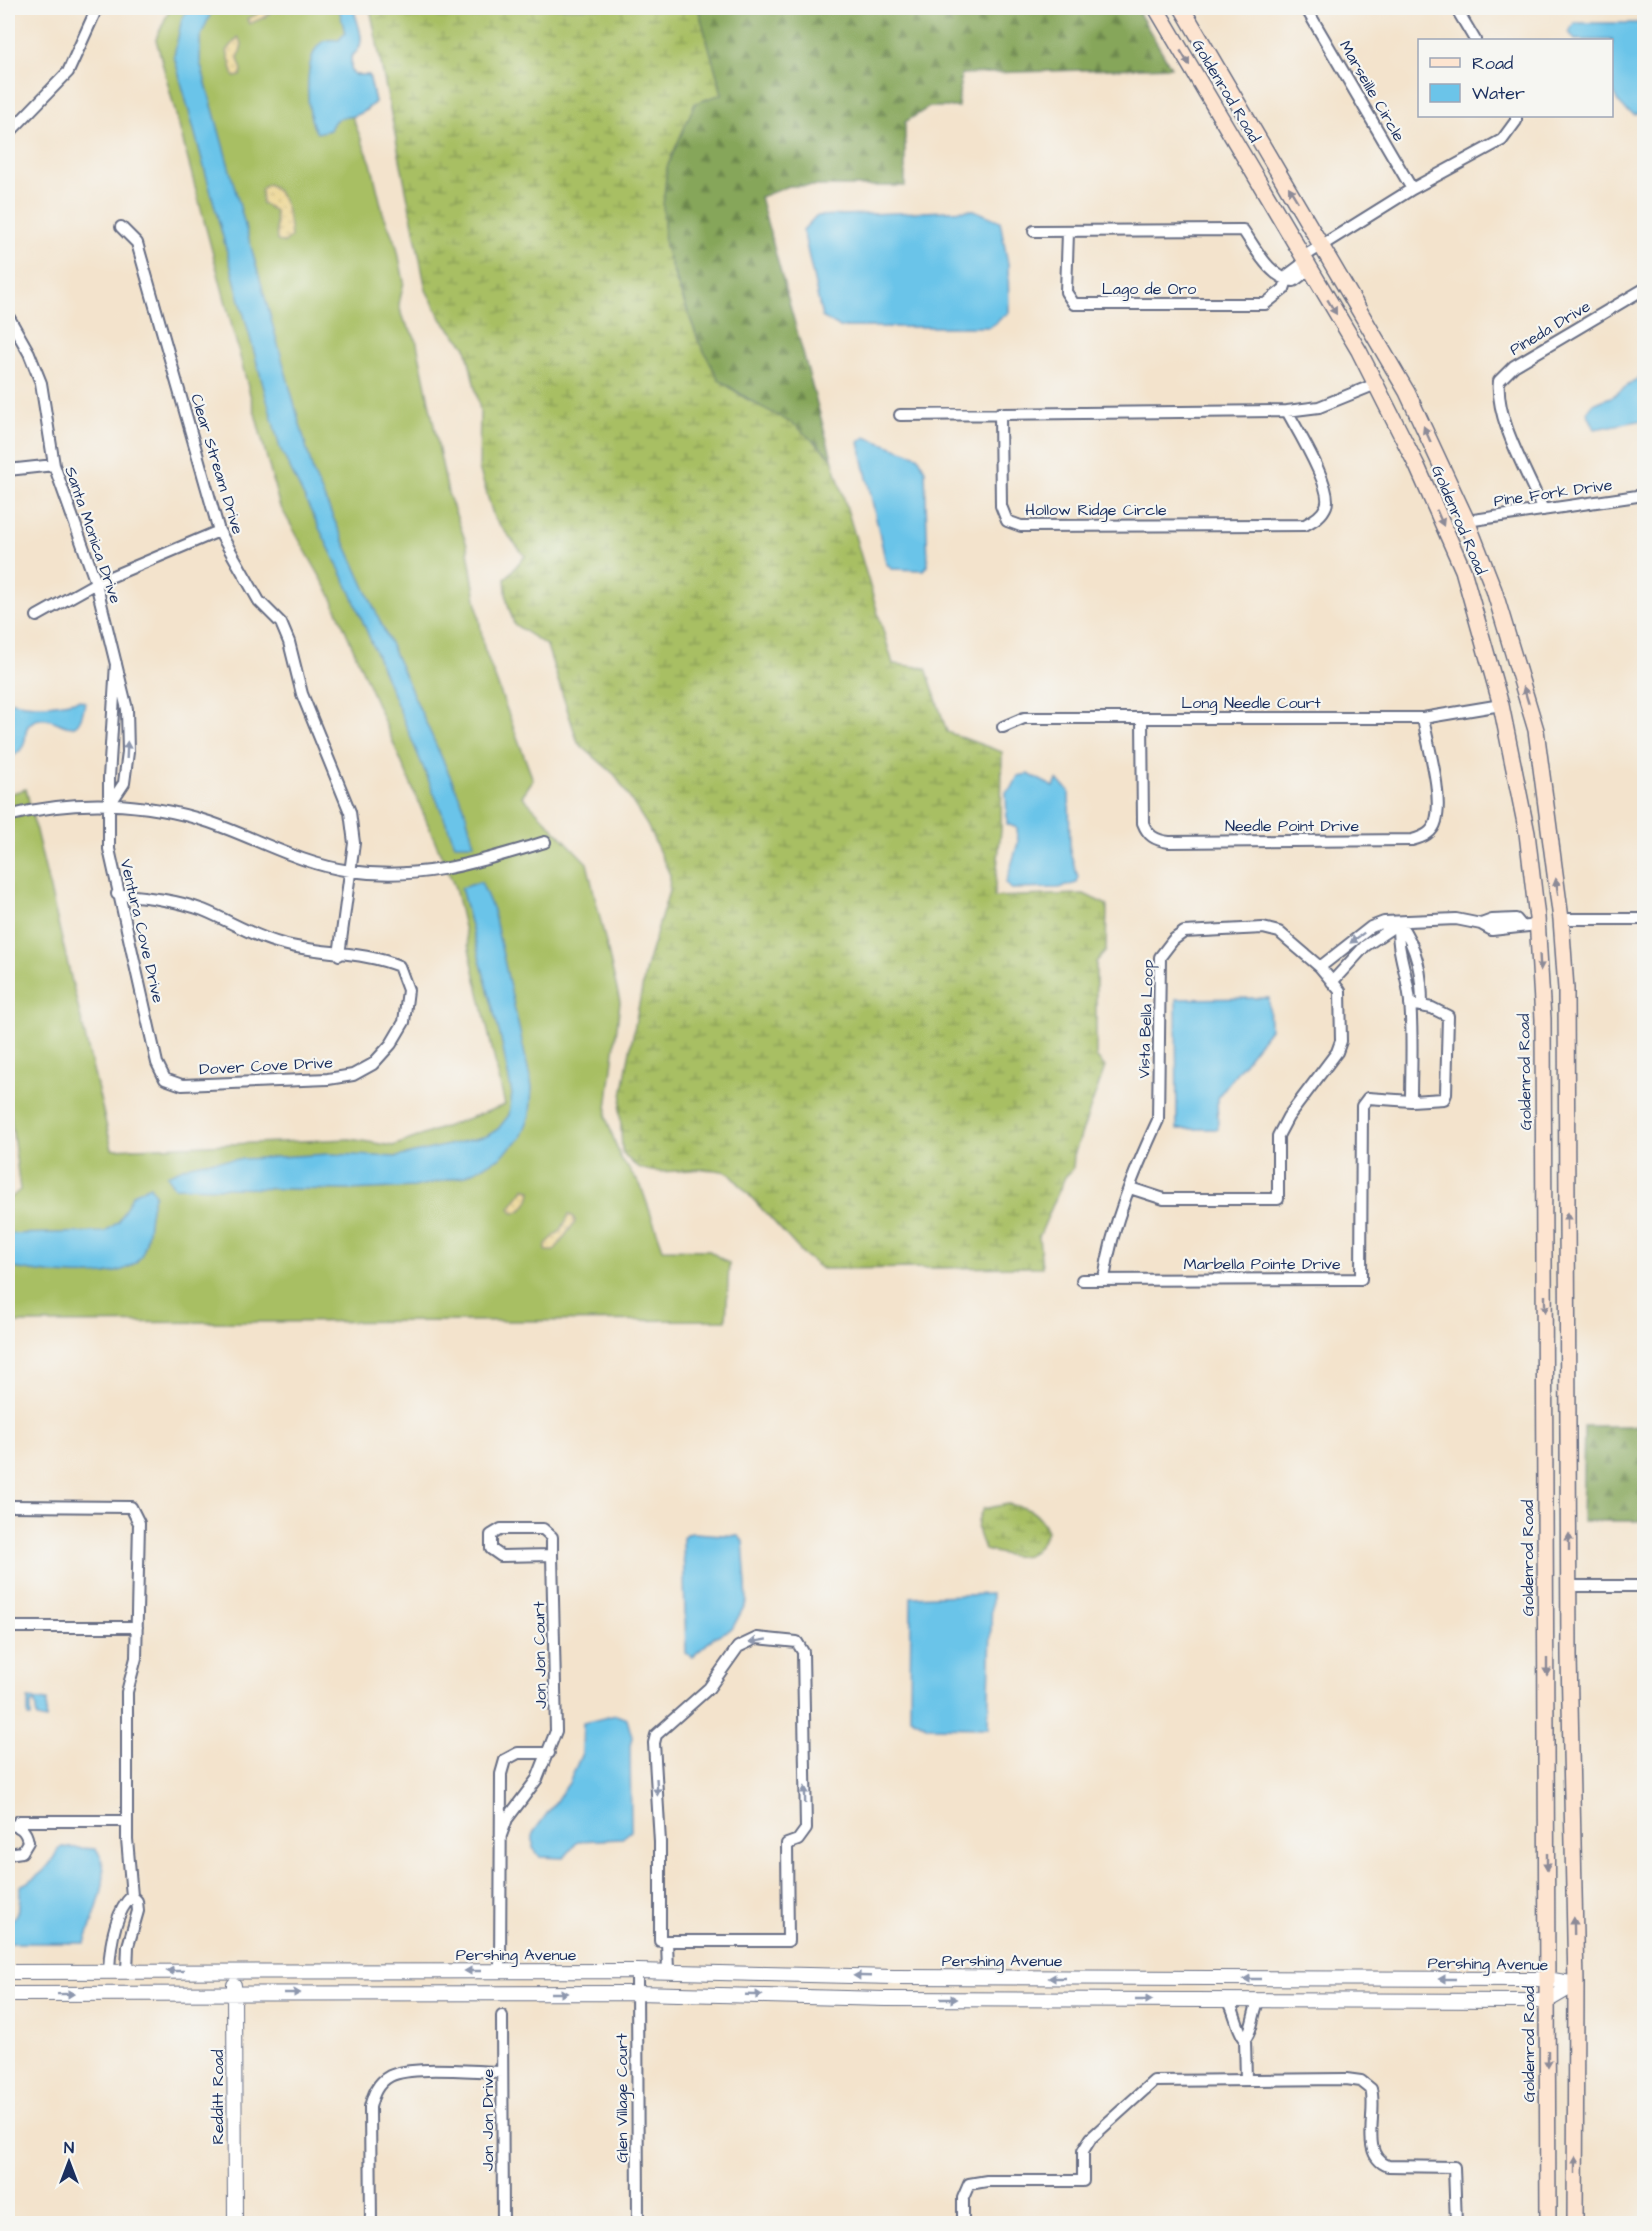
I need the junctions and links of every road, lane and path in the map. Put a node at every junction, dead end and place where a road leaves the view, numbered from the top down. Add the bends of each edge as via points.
1 (97, 8) edge
2 (1155, 8) edge
3 (1182, 8) edge
4 (1306, 8) edge
5 (1456, 8) edge
6 (1474, 39) edge
7 (1516, 117) edge
8 (8, 134) edge
9 (1412, 189) junction
10 (121, 227) dead end
11 (1034, 231) dead end
12 (1068, 232) junction
13 (1323, 244) junction
14 (1306, 263) junction
15 (1288, 280) junction
16 (1644, 289) edge
17 (8, 316) edge
18 (1377, 384) junction
19 (1287, 411) junction
20 (1000, 413) junction
21 (900, 415) dead end
22 (54, 465) junction
23 (8, 470) edge
24 (1644, 495) edge
25 (1543, 510) junction
26 (1467, 521) junction
27 (219, 531) junction
28 (96, 583) junction
29 (37, 616) dead end
30 (116, 663) junction
31 (1501, 705) junction
32 (1142, 718) junction
33 (1423, 718) junction
34 (1003, 727) dead end
35 (110, 804) junction
36 (8, 816) edge
37 (546, 842) dead end
38 (350, 871) junction
39 (1534, 883) junction
40 (117, 894) junction
41 (1561, 919) junction
42 (1644, 919) edge
43 (1400, 923) junction
44 (1538, 925) junction
45 (339, 955) junction
46 (1418, 963) junction
47 (1405, 966) junction
48 (1564, 966) junction
49 (1320, 967) junction
50 (1332, 982) junction
51 (1416, 1005) junction
52 (157, 1063) joint
53 (1544, 1091) junction
54 (1411, 1101) junction
55 (1130, 1188) junction
56 (1568, 1258) junction
57 (1545, 1278) junction
58 (1104, 1279) junction
59 (1082, 1280) dead end
60 (1545, 1397) junction
61 (1568, 1417) junction
62 (8, 1506) edge
63 (552, 1555) junction
64 (1570, 1586) junction
65 (1644, 1586) edge
66 (1546, 1619) junction
67 (8, 1626) edge
68 (137, 1627) junction
69 (549, 1753) junction
70 (1572, 1797) junction
71 (127, 1821) junction
72 (8, 1826) edge
73 (20, 1827) junction
74 (500, 1838) junction
75 (8, 1854) edge
76 (132, 1896) junction
77 (116, 1927) junction
78 (131, 1933) junction
79 (668, 1941) junction
80 (109, 1971) junction
81 (127, 1971) junction
82 (234, 1971) junction
83 (500, 1971) junction
84 (637, 1971) junction
85 (8, 1972) edge
86 (668, 1972) junction
87 (1547, 1979) junction
88 (1576, 1984) junction
89 (234, 1993) junction
90 (637, 1993) junction
91 (8, 1994) edge
92 (1228, 2000) junction
93 (1259, 2000) junction
94 (1547, 2001) junction
95 (502, 2016) dead end
96 (1245, 2039) junction
97 (502, 2072) junction
98 (1246, 2080) junction
99 (235, 2223) edge
100 (371, 2223) edge
101 (503, 2223) edge
102 (638, 2223) edge
103 (963, 2223) edge
104 (1456, 2223) edge
105 (1548, 2223) edge
106 (1575, 2223) edge

1 - 8 street via 68,72
2 -> 14 main road, Goldenrod Road
13 -> 3 main road, Goldenrod Road
4 - 9 street, Marseille Circle
5 - 6 street
7 - 9 street via 1502,140
9 - 13 street
10 - 27 street, Clear Stream Drive via 137,243
11 - 12 street
12 - 15 street via 1243,230 1270,268
12 - 15 street, Lago de Oro via 1066,292 1074,304 1265,304 1284,289
13 - 14 street
26 -> 13 main road, Goldenrod Road via 1407,392
14 - 15 street, Lago de Oro via 1288,274
14 -> 18 main road, Goldenrod Road
16 - 25 street, Pineda Drive via 1514,366 1499,381 1497,397 1505,421
17 - 22 street, Santa Monica Drive via 41,383
18 - 19 street via 1319,407
18 -> 31 main road, Goldenrod Road via 1462,570
19 - 20 street
19 - 20 street, Hollow Ridge Circle via 1326,488 1327,504 1319,517 1305,525 1021,526 1006,521 1001,506
20 - 21 street
22 - 23 street
22 - 28 street, Santa Monica Drive
24 - 25 street, Pine Fork Drive
25 - 26 street, Pine Fork Drive
41 -> 26 main road, Goldenrod Road via 1536,730 1494,590
27 - 28 street
27 - 38 street, Clear Stream Drive via 259,601 281,623 289,642 302,694 350,812 354,843
28 - 29 street
28 - 30 street, Santa Monica Drive
30 - 35 street, Santa Monica Drive
35 -> 30 street, Santa Monica Drive via 124,783 128,752 127,709
31 - 33 street, Long Needle Court
31 - 39 main road, Goldenrod Road
32 - 33 street, Long Needle Court
32 - 33 street, Needle Point Drive via 1143,823 1156,840 1169,842 1412,840 1427,835 1436,823 1437,800
32 - 34 street, Long Needle Court via 1024,718
35 - 36 street via 50,807
35 - 38 street via 208,822 287,853
35 - 40 street, Ventura Cove Drive via 109,849
37 - 38 street via 459,868 405,875
38 - 45 street, Clear Stream Drive
39 - 41 main road
39 - 44 main road, Goldenrod Road
40 - 45 street via 157,898 201,909 270,941
40 - 52 street, Ventura Cove Drive
41 - 42 street
41 - 48 main road, Goldenrod Road
43 - 44 street via 1438,918 1481,924 1492,930
43 - 46 street
43 - 47 street via 1396,941
43 -> 49 street via 1389,921 1371,927
43 - 50 street via 1365,946
44 - 48 main road
44 -> 53 main road, Goldenrod Road
45 - 52 street, Dover Cove Drive via 386,960 399,966 408,990 404,1022 373,1064 353,1075 328,1079 182,1085 165,1079
46 - 47 street
46 - 51 street
47 - 51 street
56 -> 48 main road, Goldenrod Road
49 - 50 street, Vista Bella Loop
49 - 55 street, Vista Bella Loop via 1279,932 1263,928 1184,932 1173,940 1160,957 1158,1120
50 - 55 street, Vista Bella Loop via 1340,991 1341,1041 1338,1052 1278,1136 1278,1199 1164,1199
51 - 54 street
51 - 54 street, Marbella Pointe Drive via 1448,1016 1446,1094 1444,1099
53 - 56 main road via 1552,1119 1552,1246 1560,1256
53 - 57 main road, Goldenrod Road
54 - 58 street, Marbella Pointe Drive via 1368,1098 1362,1106 1361,1279
55 - 58 street, Vista Bella Loop via 1110,1242
56 - 61 main road, Goldenrod Road
57 -> 60 main road, Goldenrod Road
57 - 61 main road via 1558,1288 1558,1397
58 - 59 street, Marbella Pointe Drive
60 - 64 main road via 1553,1418 1553,1564
60 - 66 main road, Goldenrod Road
64 -> 61 main road, Goldenrod Road
62 - 68 street via 131,1508 139,1523
63 - 63 street, Jon Jon Court via 552,1537 543,1529 501,1529 491,1535 491,1549 501,1556
63 - 69 street, Jon Jon Court via 556,1731
64 - 65 street
64 - 70 main road, Goldenrod Road
66 - 70 main road via 1560,1633 1561,1766
66 -> 87 main road, Goldenrod Road
67 - 68 street
68 - 71 street via 136,1658 127,1692
69 - 74 street, Jon Jon Court via 537,1779 507,1819
69 - 74 street, Jon Jon Court via 518,1753 505,1760 501,1774
88 -> 70 main road, Goldenrod Road
71 - 73 street via 19,1821
71 - 76 street
72 - 73 street
73 - 75 street via 27,1836 26,1847 17,1855
74 - 83 street, Jon Jon Court
76 - 77 street
76 - 78 street via 138,1911
77 - 78 street
77 - 80 street
78 - 81 street
79 -> 79 street via 788,1941 787,1844 798,1840 806,1829 803,1652 797,1642 757,1638 738,1647 709,1688 656,1735 660,1941
79 - 86 street
80 - 81 street, Pershing Avenue
80 - 85 street, Pershing Avenue
82 -> 81 street, Pershing Avenue
83 -> 82 street, Pershing Avenue
82 - 89 street, Redditt Road
83 - 84 street, Pershing Avenue
84 - 86 street, Pershing Avenue
84 - 90 street, Glen Village Court
87 -> 86 street, Pershing Avenue via 905,1977
87 - 88 street, Pershing Avenue
87 - 94 main road, Goldenrod Road
88 - 94 street, Pershing Avenue
106 -> 88 main road, Goldenrod Road
89 -> 90 street
91 -> 89 street
89 - 99 street, Redditt Road
90 -> 92 street
90 - 102 street, Glen Village Court
92 - 93 street
92 - 96 street via 1235,2011 1238,2031
93 - 94 street
93 - 96 street via 1252,2031
94 -> 105 main road, Goldenrod Road
95 - 97 street, Jon Jon Drive
96 - 98 street
97 - 100 street via 405,2071 388,2077 374,2091 370,2107
97 - 101 street, Jon Jon Drive
98 - 103 street via 1154,2081 1091,2138 1083,2151 1083,2181 969,2184 963,2198
98 - 104 street via 1346,2079 1366,2085 1373,2095 1374,2155 1388,2166 1454,2167

